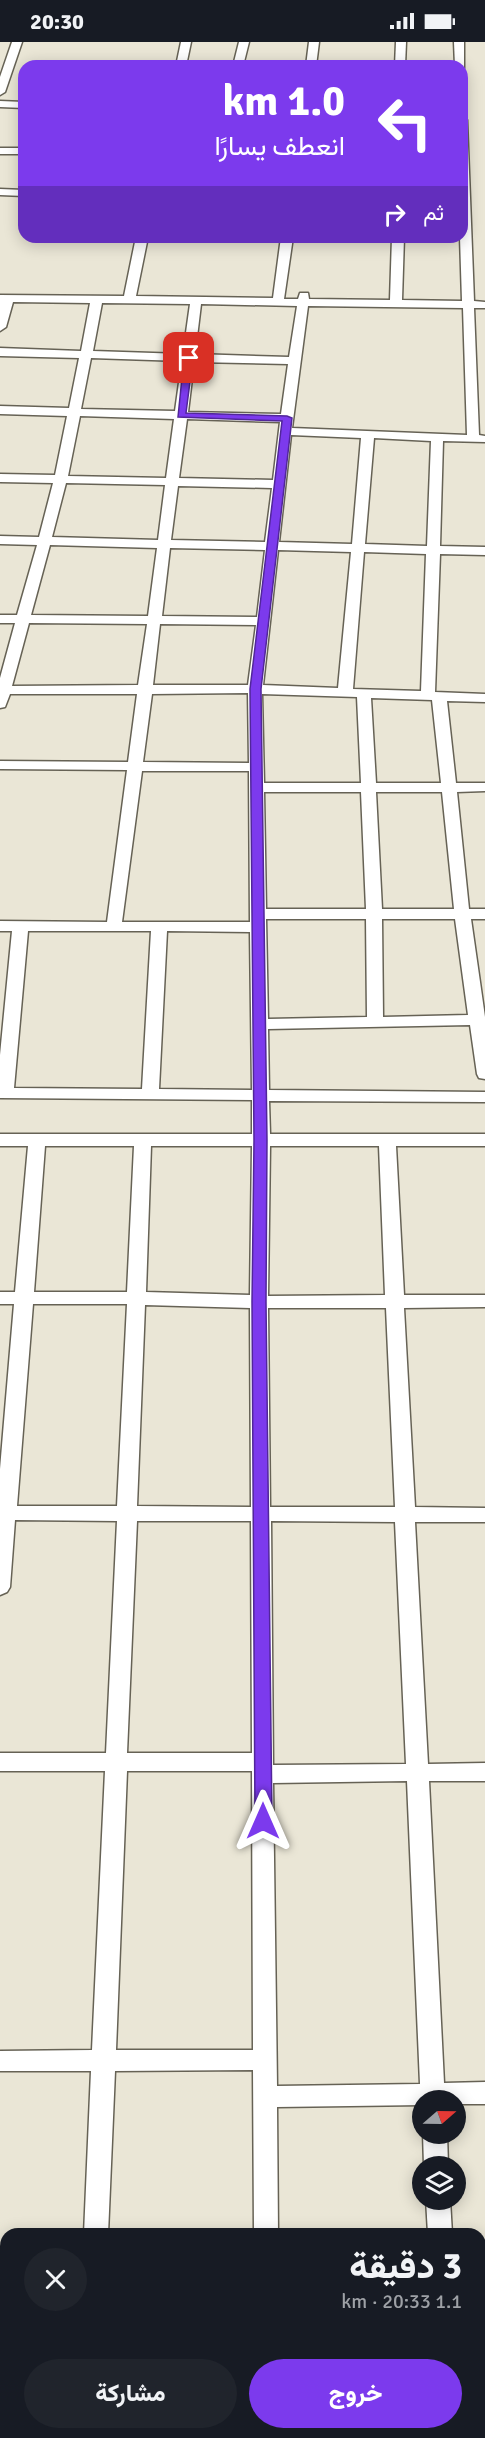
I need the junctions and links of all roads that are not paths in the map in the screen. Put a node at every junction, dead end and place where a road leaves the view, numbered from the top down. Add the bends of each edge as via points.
1 (17, 42) edge
2 (186, 42) edge
3 (244, 42) edge
4 (314, 42) edge
5 (401, 42) edge
6 (459, 42) edge
7 (182, 60) edge
8 (240, 60) edge
9 (312, 60) edge
10 (400, 60) edge
11 (460, 60) edge
12 (0, 92) edge
13 (0, 104) edge
14 (18, 105) edge
15 (0, 151) edge
16 (18, 151) edge
17 (0, 192) edge
18 (18, 193) edge
19 (141, 243) edge
20 (286, 243) edge
21 (398, 243) edge
22 (465, 243) edge
23 (4, 298) edge
24 (304, 298) junction
25 (97, 299) junction
26 (129, 300) junction
27 (196, 301) junction
28 (278, 302) junction
29 (396, 304) junction
30 (468, 304) junction
31 (485, 305) edge
32 (0, 327) edge
33 (0, 352) edge
34 (86, 355) junction
35 (189, 358) junction
36 (295, 361) junction
37 (471, 379) junction
38 (485, 379) edge
39 (0, 411) edge
40 (74, 412) junction
41 (181, 415) junction
42 (286, 425) junction
43 (368, 435) junction
44 (437, 437) junction
45 (479, 439) edge
46 (0, 478) edge
47 (61, 479) junction
48 (172, 481) junction
49 (279, 484) junction
50 (0, 540) edge
51 (44, 541) junction
52 (164, 544) junction
53 (272, 546) junction
54 (358, 548) junction
55 (433, 550) junction
56 (485, 551) edge
57 (0, 619) edge
58 (23, 619) junction
59 (154, 620) junction
60 (263, 621) junction
61 (145, 689) junction
62 (255, 689) junction
63 (2, 690) edge
64 (345, 693) junction
65 (364, 693) junction
66 (434, 696) junction
67 (485, 698) edge
68 (0, 704) edge
69 (0, 765) edge
70 (135, 766) junction
71 (256, 767) junction
72 (449, 787) junction
73 (485, 787) edge
74 (256, 788) junction
75 (368, 788) junction
76 (374, 913) junction
77 (462, 914) junction
78 (485, 914) edge
79 (257, 920) junction
80 (0, 926) edge
81 (20, 926) junction
82 (114, 926) junction
83 (159, 926) junction
84 (477, 1020) junction
85 (375, 1022) junction
86 (259, 1024) junction
87 (485, 1074) edge
88 (2, 1093) edge
89 (150, 1094) junction
90 (260, 1095) junction
91 (485, 1097) edge
92 (0, 1140) edge
93 (37, 1140) junction
94 (143, 1140) junction
95 (261, 1140) junction
96 (387, 1140) junction
97 (484, 1146) edge
98 (0, 1298) edge
99 (24, 1298) junction
100 (136, 1298) junction
101 (485, 1301) edge
102 (259, 1302) junction
103 (394, 1302) junction
104 (3, 1513) edge
105 (127, 1514) junction
106 (261, 1515) junction
107 (405, 1515) junction
108 (485, 1515) edge
109 (0, 1587) edge
110 (0, 1762) edge
111 (116, 1762) junction
112 (263, 1768) junction
113 (485, 1772) edge
114 (417, 1773) junction
115 (265, 2060) junction
116 (0, 2061) edge
117 (104, 2061) junction
118 (433, 2090) edge
119 (485, 2093) edge
120 (466, 2094) edge
121 (265, 2097) junction
122 (412, 2097) edge
123 (439, 2210) edge
124 (96, 2228) edge
125 (266, 2228) edge
126 (440, 2228) edge

1 - 12 street
2 - 7 street
3 - 8 street
4 - 9 street
5 - 10 street
6 - 11 street
13 - 14 street
15 - 16 street
17 - 18 street
19 - 26 street
20 - 28 street
21 - 29 street
22 - 30 street
23 - 25 street
23 - 32 street
24 - 28 street
24 - 29 street
24 - 36 street
25 - 26 street
25 - 34 street
26 - 27 street
27 - 28 street
27 - 35 street
29 - 30 street
30 - 31 street
30 - 37 street
33 - 34 street
34 - 35 street
34 - 40 street
35 - 36 street
35 - 41 street
36 - 42 street
37 - 38 street
37 - 45 street
39 - 40 street
40 - 41 street
40 - 47 street
41 - 42 street
41 - 48 street
42 - 43 street
42 - 49 street
43 - 44 street
43 - 54 street
44 - 45 street
44 - 55 street
46 - 47 street
47 - 48 street
47 - 51 street
48 - 49 street
48 - 52 street
49 - 53 street
50 - 51 street
51 - 52 street
51 - 58 street
52 - 53 street
52 - 59 street
53 - 54 street
53 - 60 street
54 - 55 street
54 - 64 street
55 - 56 street
55 - 66 street
57 - 58 street
58 - 59 street
58 - 63 street
59 - 60 street
59 - 61 street
60 - 62 street
61 - 62 street
61 - 63 street
61 - 70 street
62 - 64 street
62 - 71 street
63 - 68 street
64 - 65 street
65 - 66 street
65 - 75 street
66 - 67 street
66 - 72 street
69 - 70 street
70 - 71 street
70 - 82 street
71 - 74 street
72 - 73 street
72 - 75 street
72 - 77 street
74 - 75 street
74 - 79 street
75 - 76 street
76 - 77 street
76 - 79 street
76 - 85 street
77 - 78 street
77 - 84 street
79 - 83 street
79 - 86 street
80 - 81 street
81 - 82 street
81 - 88 street
82 - 83 street
83 - 89 street
84 - 85 street
84 - 87 street
85 - 86 street
86 - 90 street
88 - 89 street
89 - 90 street
90 - 91 street
90 - 95 street
92 - 93 street
93 - 94 street
93 - 99 street
94 - 95 street
94 - 100 street
95 - 96 street
95 - 102 street
96 - 97 street
96 - 103 street
98 - 99 street
99 - 100 street
99 - 104 street
100 - 102 street
100 - 105 street
101 - 103 street
102 - 103 street
102 - 106 street
103 - 107 street
104 - 105 street
104 - 109 street
105 - 106 street
105 - 111 street
106 - 107 street
106 - 112 street
107 - 108 street
107 - 114 street
110 - 111 street
111 - 112 street
111 - 117 street
112 - 114 street
112 - 115 street
113 - 114 street
114 - 118 street
115 - 117 street
115 - 121 street
116 - 117 street
117 - 124 street
119 - 120 street
121 - 122 street
121 - 125 street
123 - 126 street

